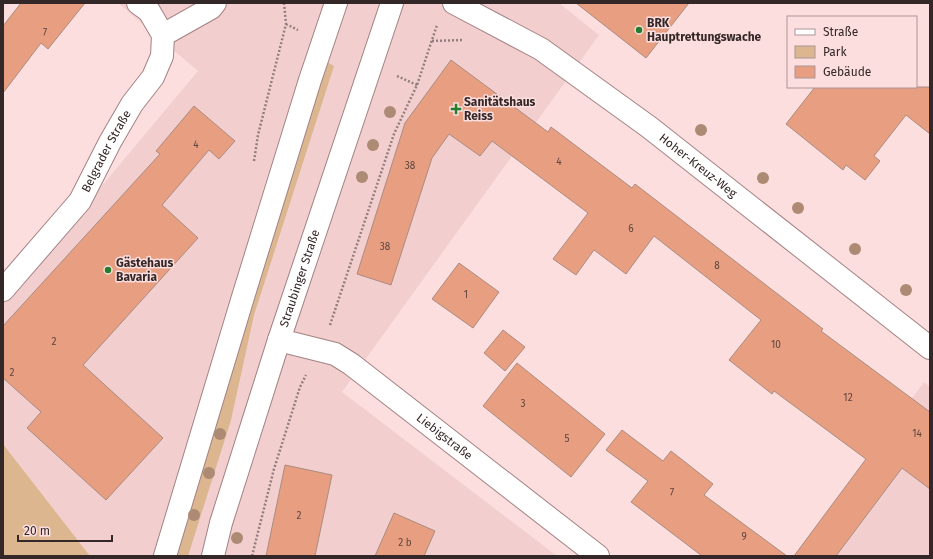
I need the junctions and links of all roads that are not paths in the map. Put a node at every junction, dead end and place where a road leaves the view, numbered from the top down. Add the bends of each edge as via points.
1 (138, 3) edge
2 (215, 3) edge
3 (336, 3) edge
4 (392, 3) edge
5 (454, 3) edge
6 (163, 35) junction
7 (3, 290) edge
8 (279, 340) junction
9 (930, 348) edge
10 (165, 556) edge
11 (213, 556) edge
12 (598, 556) edge

1 - 6 street via 149,11
2 - 6 street via 211,8
3 - 10 street via 245,290
4 - 8 street, Straubinger Straße
5 - 9 street, Hoher-Kreuz-Weg via 541,48 559,61 649,127
6 - 7 street, Belgrader Straße via 162,56 153,77 132,104 80,201
8 - 11 street, Straubinger Straße
8 - 12 street, Liebigstraße via 335,354 351,364

